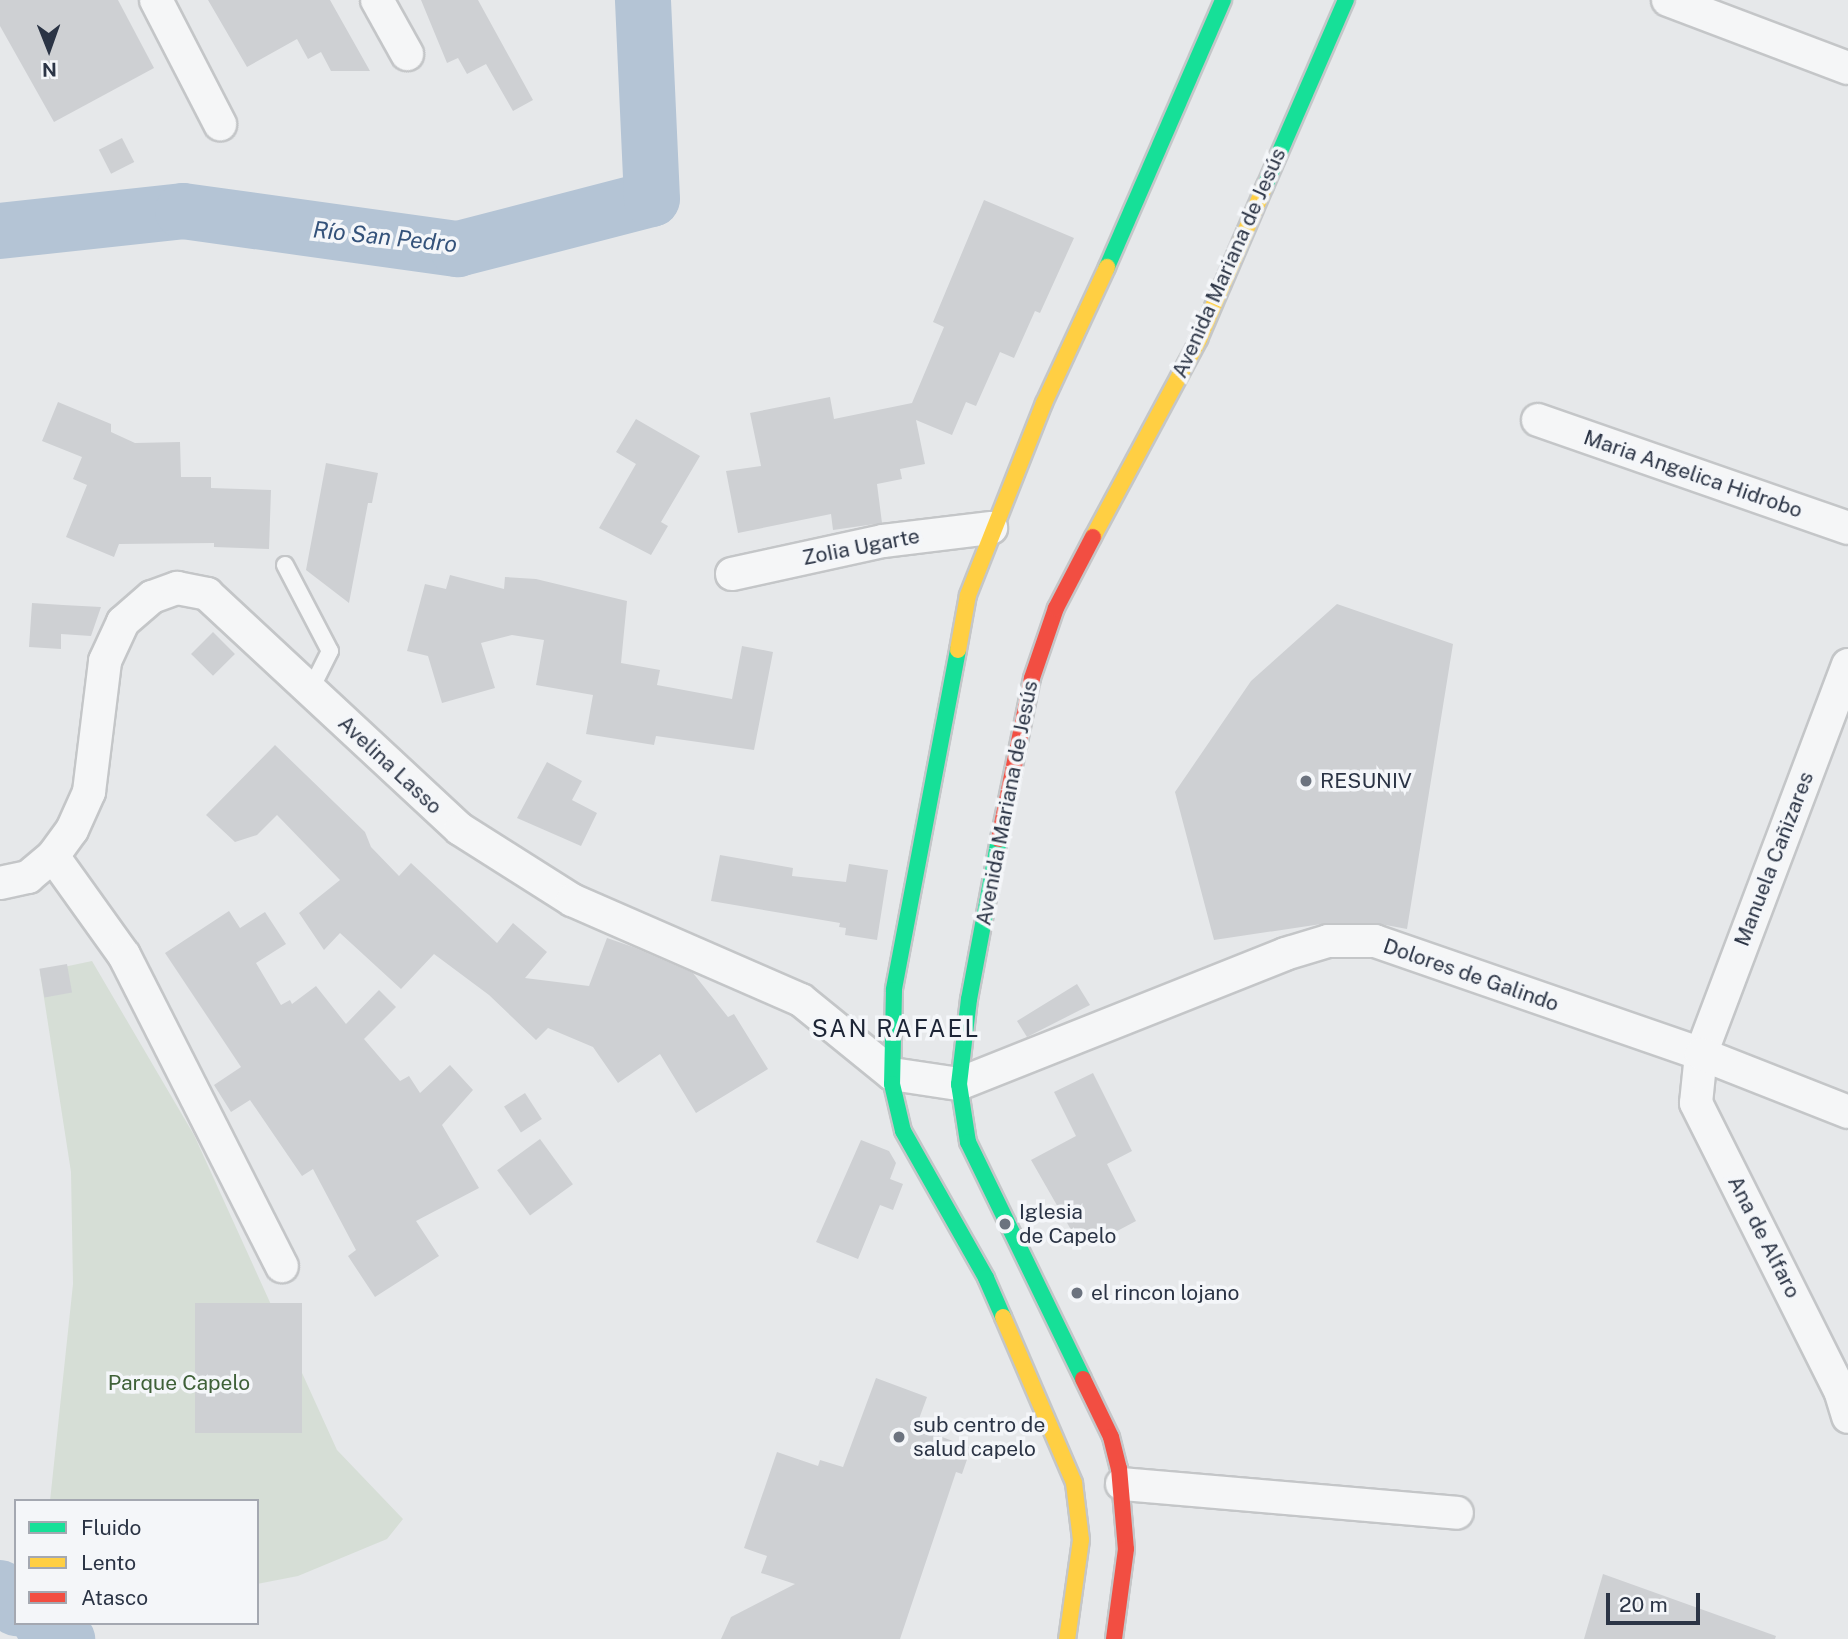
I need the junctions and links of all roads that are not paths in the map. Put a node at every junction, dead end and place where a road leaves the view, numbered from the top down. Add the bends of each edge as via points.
1 (156, 0) edge
2 (377, 0) edge
3 (1223, 0) edge
4 (1346, 0) edge
5 (1668, 0) edge
6 (407, 54) dead end
7 (1848, 68) edge
8 (220, 124) dead end
9 (1538, 420) dead end
10 (991, 528) junction
11 (1848, 528) edge
12 (285, 565) dead end
13 (732, 574) dead end
14 (1848, 664) edge
15 (310, 691) junction
16 (53, 856) junction
17 (0, 883) edge
18 (1701, 1054) junction
19 (892, 1074) junction
20 (959, 1084) junction
21 (1848, 1112) edge
22 (282, 1266) dead end
23 (1848, 1417) edge
24 (1122, 1484) junction
25 (1457, 1513) dead end
26 (1067, 1639) edge
27 (1114, 1639) edge

1 - 8 street
2 - 6 street
3 - 10 street via 1165,142
4 - 20 street, Avenida Mariana de Jesús via 1199,339 1056,608 1032,678 1014,755 969,999
5 - 7 street
9 - 11 street, Maria Angelica Hidrobo
10 - 13 street, ZoIia Ugarte via 883,541
10 - 19 street via 968,595 949,680 894,990
12 - 15 lane via 330,652
14 - 18 street, Manuela Cañizares
15 - 16 street, Avelina Lasso via 208,594 177,588 152,597 123,622 105,661 89,792 72,830
15 - 19 street, Avelina Lasso via 460,829 572,900 801,1000
16 - 17 street, Avelina Lasso via 28,877
16 - 22 street via 124,955
18 - 20 street, Dolores de Galindo via 1374,941 1328,941
18 - 21 street, Dolores de Galindo
18 - 23 street, Ana de Alfaro via 1696,1103 1840,1390
19 - 20 street, Dolores de Galindo
19 - 26 street via 903,1132 986,1278 1074,1483 1081,1540
20 - 24 street, Avenida Mariana de Jesús via 968,1142 1111,1437
24 - 25 street
24 - 27 street, Avenida Mariana de Jesús via 1126,1549

